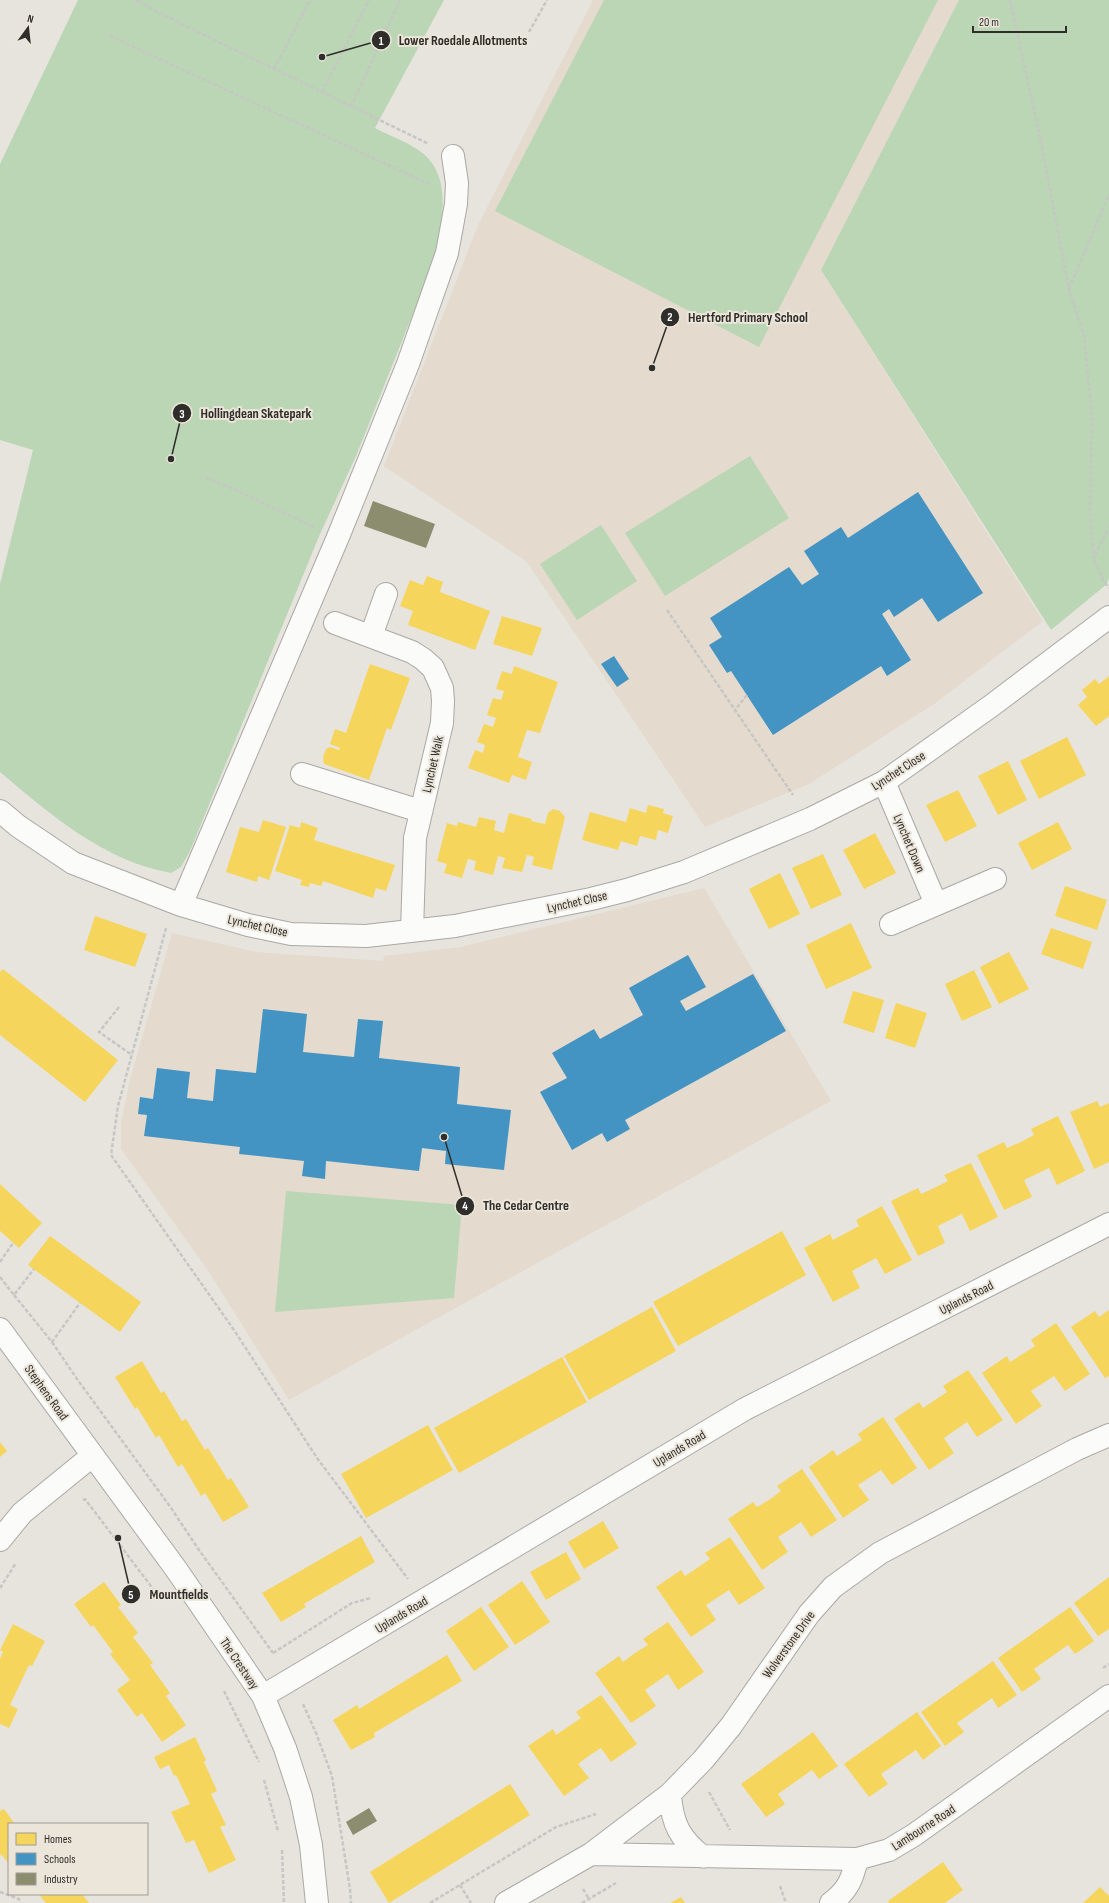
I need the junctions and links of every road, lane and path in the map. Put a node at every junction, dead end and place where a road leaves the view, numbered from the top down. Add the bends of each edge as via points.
1 (135, 0) edge
2 (139, 0) edge
3 (310, 0) edge
4 (369, 0) edge
5 (400, 0) edge
6 (547, 0) edge
7 (1010, 0) edge
8 (142, 4) junction
9 (529, 32) dead end
10 (110, 36) dead end
11 (274, 69) junction
12 (322, 92) junction
13 (351, 107) junction
14 (452, 156) joint
15 (456, 190) junction
16 (1109, 194) edge
17 (1069, 290) junction
18 (206, 478) dead end
19 (1109, 527) edge
20 (338, 537) junction
21 (1094, 556) junction
22 (1109, 588) edge
23 (386, 594) dead end
24 (667, 610) dead end
25 (1109, 617) edge
26 (335, 623) dead end
27 (371, 636) junction
28 (747, 695) dead end
29 (735, 710) junction
30 (302, 774) dead end
31 (884, 782) junction
32 (0, 811) edge
33 (420, 811) junction
34 (810, 819) junction
35 (995, 879) dead end
36 (177, 904) junction
37 (936, 904) junction
38 (890, 924) dead end
39 (412, 931) junction
40 (119, 1007) dead end
41 (132, 1055) junction
42 (1109, 1224) edge
43 (13, 1243) dead end
44 (0, 1262) edge
45 (34, 1269) dead end
46 (0, 1277) edge
47 (14, 1295) junction
48 (80, 1303) dead end
49 (0, 1329) edge
50 (52, 1342) junction
51 (1109, 1435) edge
52 (92, 1456) junction
53 (79, 1502) dead end
54 (0, 1540) edge
55 (18, 1561) dead end
56 (409, 1581) dead end
57 (0, 1588) edge
58 (161, 1600) dead end
59 (1109, 1664) edge
60 (1103, 1668) dead end
61 (291, 1680) junction
62 (221, 1686) dead end
63 (263, 1696) junction
64 (1109, 1696) edge
65 (261, 1766) dead end
66 (263, 1774) dead end
67 (707, 1787) dead end
68 (670, 1794) junction
69 (725, 1834) dead end
70 (280, 1838) dead end
71 (282, 1845) dead end
72 (591, 1854) junction
73 (703, 1857) junction
74 (857, 1859) junction
75 (779, 1883) dead end
76 (460, 1885) dead end
77 (8, 1895) edge
78 (20, 1903) edge
79 (284, 1903) edge
80 (317, 1903) edge
81 (471, 1903) edge
82 (506, 1903) edge
83 (786, 1903) edge
84 (831, 1903) edge

1 - 8 path
2 - 8 path
3 - 11 path
4 - 12 path
5 - 13 path
6 - 9 path
7 - 17 path via 1039,132
8 - 11 path
10 - 15 path via 442,189
11 - 12 path
12 - 13 path
13 - 14 path
14 - 15 street via 456,170
15 - 20 street via 447,253 408,364
16 - 17 path
17 - 21 path via 1084,336 1092,418 1090,515
18 - 20 path
19 - 21 path
20 - 36 street
21 - 22 path via 1102,580
23 - 27 street
24 - 29 path
25 - 31 street, Lynchet Close
26 - 27 street, Lynchet Walk
27 - 33 street, Lynchet Walk via 423,659 433,668 442,688 442,723
28 - 29 path
29 - 34 path
30 - 33 street
31 - 34 street, Lynchet Close
31 - 37 street, Lynchet Down
32 - 36 street, Lynchet Close via 73,863
33 - 39 street, Lynchet Walk via 415,838
34 - 39 street, Lynchet Close via 684,872 627,890 520,914
35 - 37 street
36 - 39 street, Lynchet Close via 248,925 291,934 366,936
36 - 41 path
37 - 38 street
40 - 41 path via 99,1032
41 - 56 path via 118,1106 112,1155 234,1330 317,1458
42 - 61 street, Uplands Road via 745,1409
43 - 44 path
45 - 47 path
46 - 47 path
47 - 50 path
48 - 50 path
49 - 52 street, Stephens Road
50 - 61 path
51 - 68 street, Wolverstone Drive via 1077,1449 880,1553 833,1587 809,1614 731,1726
52 - 54 street via 22,1513
52 - 63 street, The Crestway via 176,1569
53 - 58 path via 85,1498
55 - 57 path
59 - 60 path
61 - 63 street, Uplands Road
62 - 65 path
63 - 80 street, The Crestway via 285,1748 300,1797 311,1845
64 - 74 street, Lambourne Road via 914,1835 889,1850
66 - 70 path
67 - 69 path via 732,1834
68 - 72 street, Wolverstone Drive
68 - 73 street via 671,1812 678,1830 688,1844
71 - 79 path
72 - 73 street, Lambourne Road
72 - 82 street, Wolverstone Drive
73 - 74 street, Lambourne Road
74 - 84 street via 853,1877 843,1894
75 - 83 path
76 - 81 path
77 - 78 path via 19,1899

